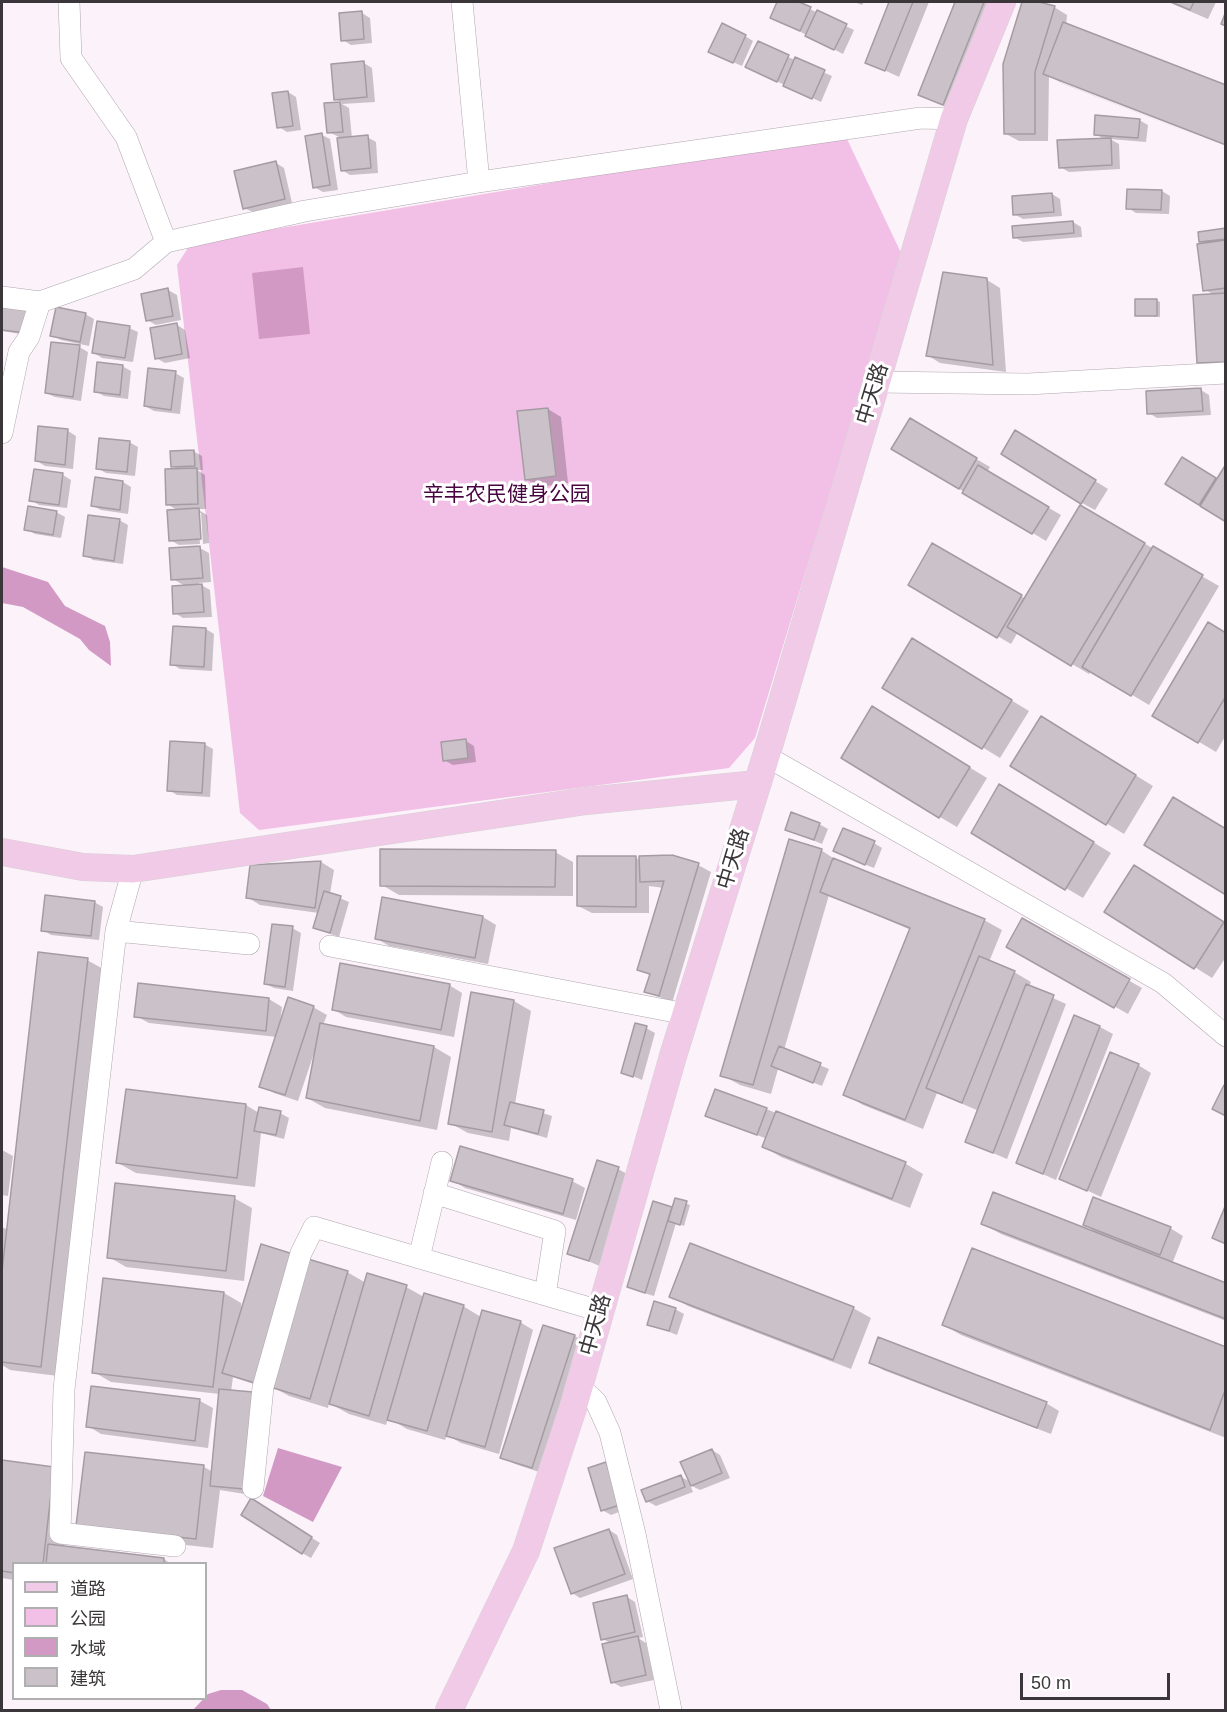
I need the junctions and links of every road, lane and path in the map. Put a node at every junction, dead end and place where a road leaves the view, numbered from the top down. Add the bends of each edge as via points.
1 (69, 2) edge
2 (462, 2) edge
3 (1002, 2) edge
4 (954, 119) junction
5 (479, 182) junction
6 (166, 242) junction
7 (2, 297) edge
8 (40, 302) junction
9 (1226, 373) edge
10 (877, 382) junction
11 (2, 433) edge
12 (766, 756) junction
13 (757, 784) junction
14 (2, 852) edge
15 (133, 870) junction
16 (116, 931) junction
17 (249, 944) dead end
18 (330, 946) dead end
19 (686, 1014) junction
20 (1226, 1036) edge
21 (442, 1162) dead end
22 (434, 1193) junction
23 (419, 1258) junction
24 (545, 1295) junction
25 (600, 1311) junction
26 (579, 1386) junction
27 (253, 1488) dead end
28 (175, 1546) dead end
29 (450, 1710) edge
30 (671, 1710) edge

1 - 6 street via 71,58 126,137
2 - 5 street
3 - 4 main road, 中天路
4 - 5 street via 921,118
4 - 10 main road, 中天路
5 - 6 street via 305,211
6 - 8 street via 134,269
7 - 8 street
8 - 11 street via 19,352
9 - 10 street via 1028,384
10 - 12 main road, 中天路
12 - 13 main road, 中天路
12 - 20 street via 1163,983
13 - 15 main road via 586,801
13 - 19 main road, 中天路
14 - 15 main road via 83,867
15 - 16 street
16 - 17 street
16 - 28 street via 64,1389 60,1533
18 - 19 street
19 - 25 main road, 中天路
21 - 22 street
22 - 23 street
22 - 24 street via 555,1231
23 - 24 street
23 - 27 street via 314,1227 301,1253 263,1387
24 - 25 street
25 - 26 main road, 中天路
26 - 29 main road, 中天路 via 526,1551
26 - 30 street via 596,1402 610,1433

